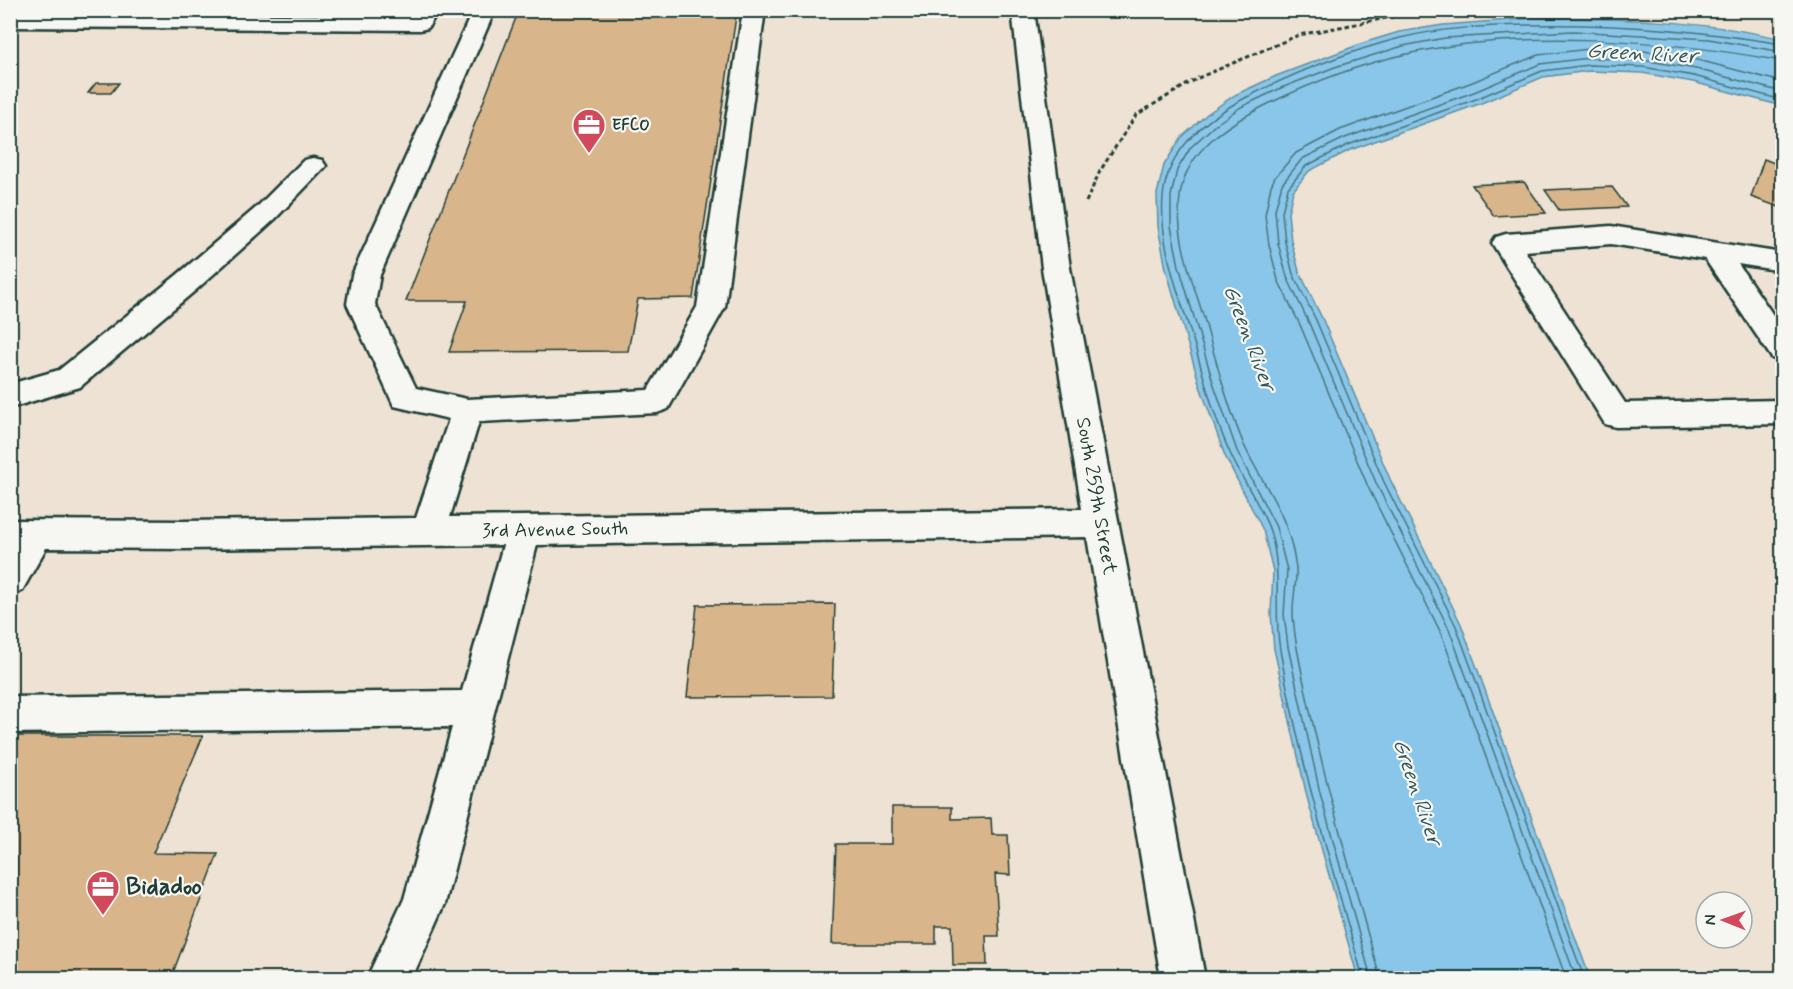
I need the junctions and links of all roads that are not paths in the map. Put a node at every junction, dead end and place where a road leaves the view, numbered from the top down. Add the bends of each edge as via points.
1 (427, 10) edge
2 (484, 10) edge
3 (754, 10) edge
4 (1023, 10) edge
5 (10, 20) edge
6 (313, 166) dead end
7 (1714, 251) junction
8 (1782, 262) edge
9 (1782, 350) edge
10 (10, 396) edge
11 (466, 411) junction
12 (1782, 412) edge
13 (1100, 523) junction
14 (524, 531) junction
15 (428, 532) junction
16 (24, 534) edge
17 (10, 580) edge
18 (477, 709) junction
19 (10, 715) edge
20 (389, 978) edge
21 (1183, 978) edge

1 - 5 street via 420,23
2 - 11 street via 366,275 361,304 405,398
3 - 11 street via 711,307 657,401
4 - 13 street, South 259th Street via 1056,268
6 - 10 street via 266,213 69,380
7 - 8 street
7 - 9 street
7 - 12 street via 1611,235 1506,243 1616,415
11 - 15 street
13 - 14 street, 3rd Avenue South
13 - 21 street, South 259th Street
14 - 15 street, 3rd Avenue South
14 - 18 street
15 - 16 street, 3rd Avenue South
16 - 17 street
18 - 19 street
18 - 20 street via 424,904

